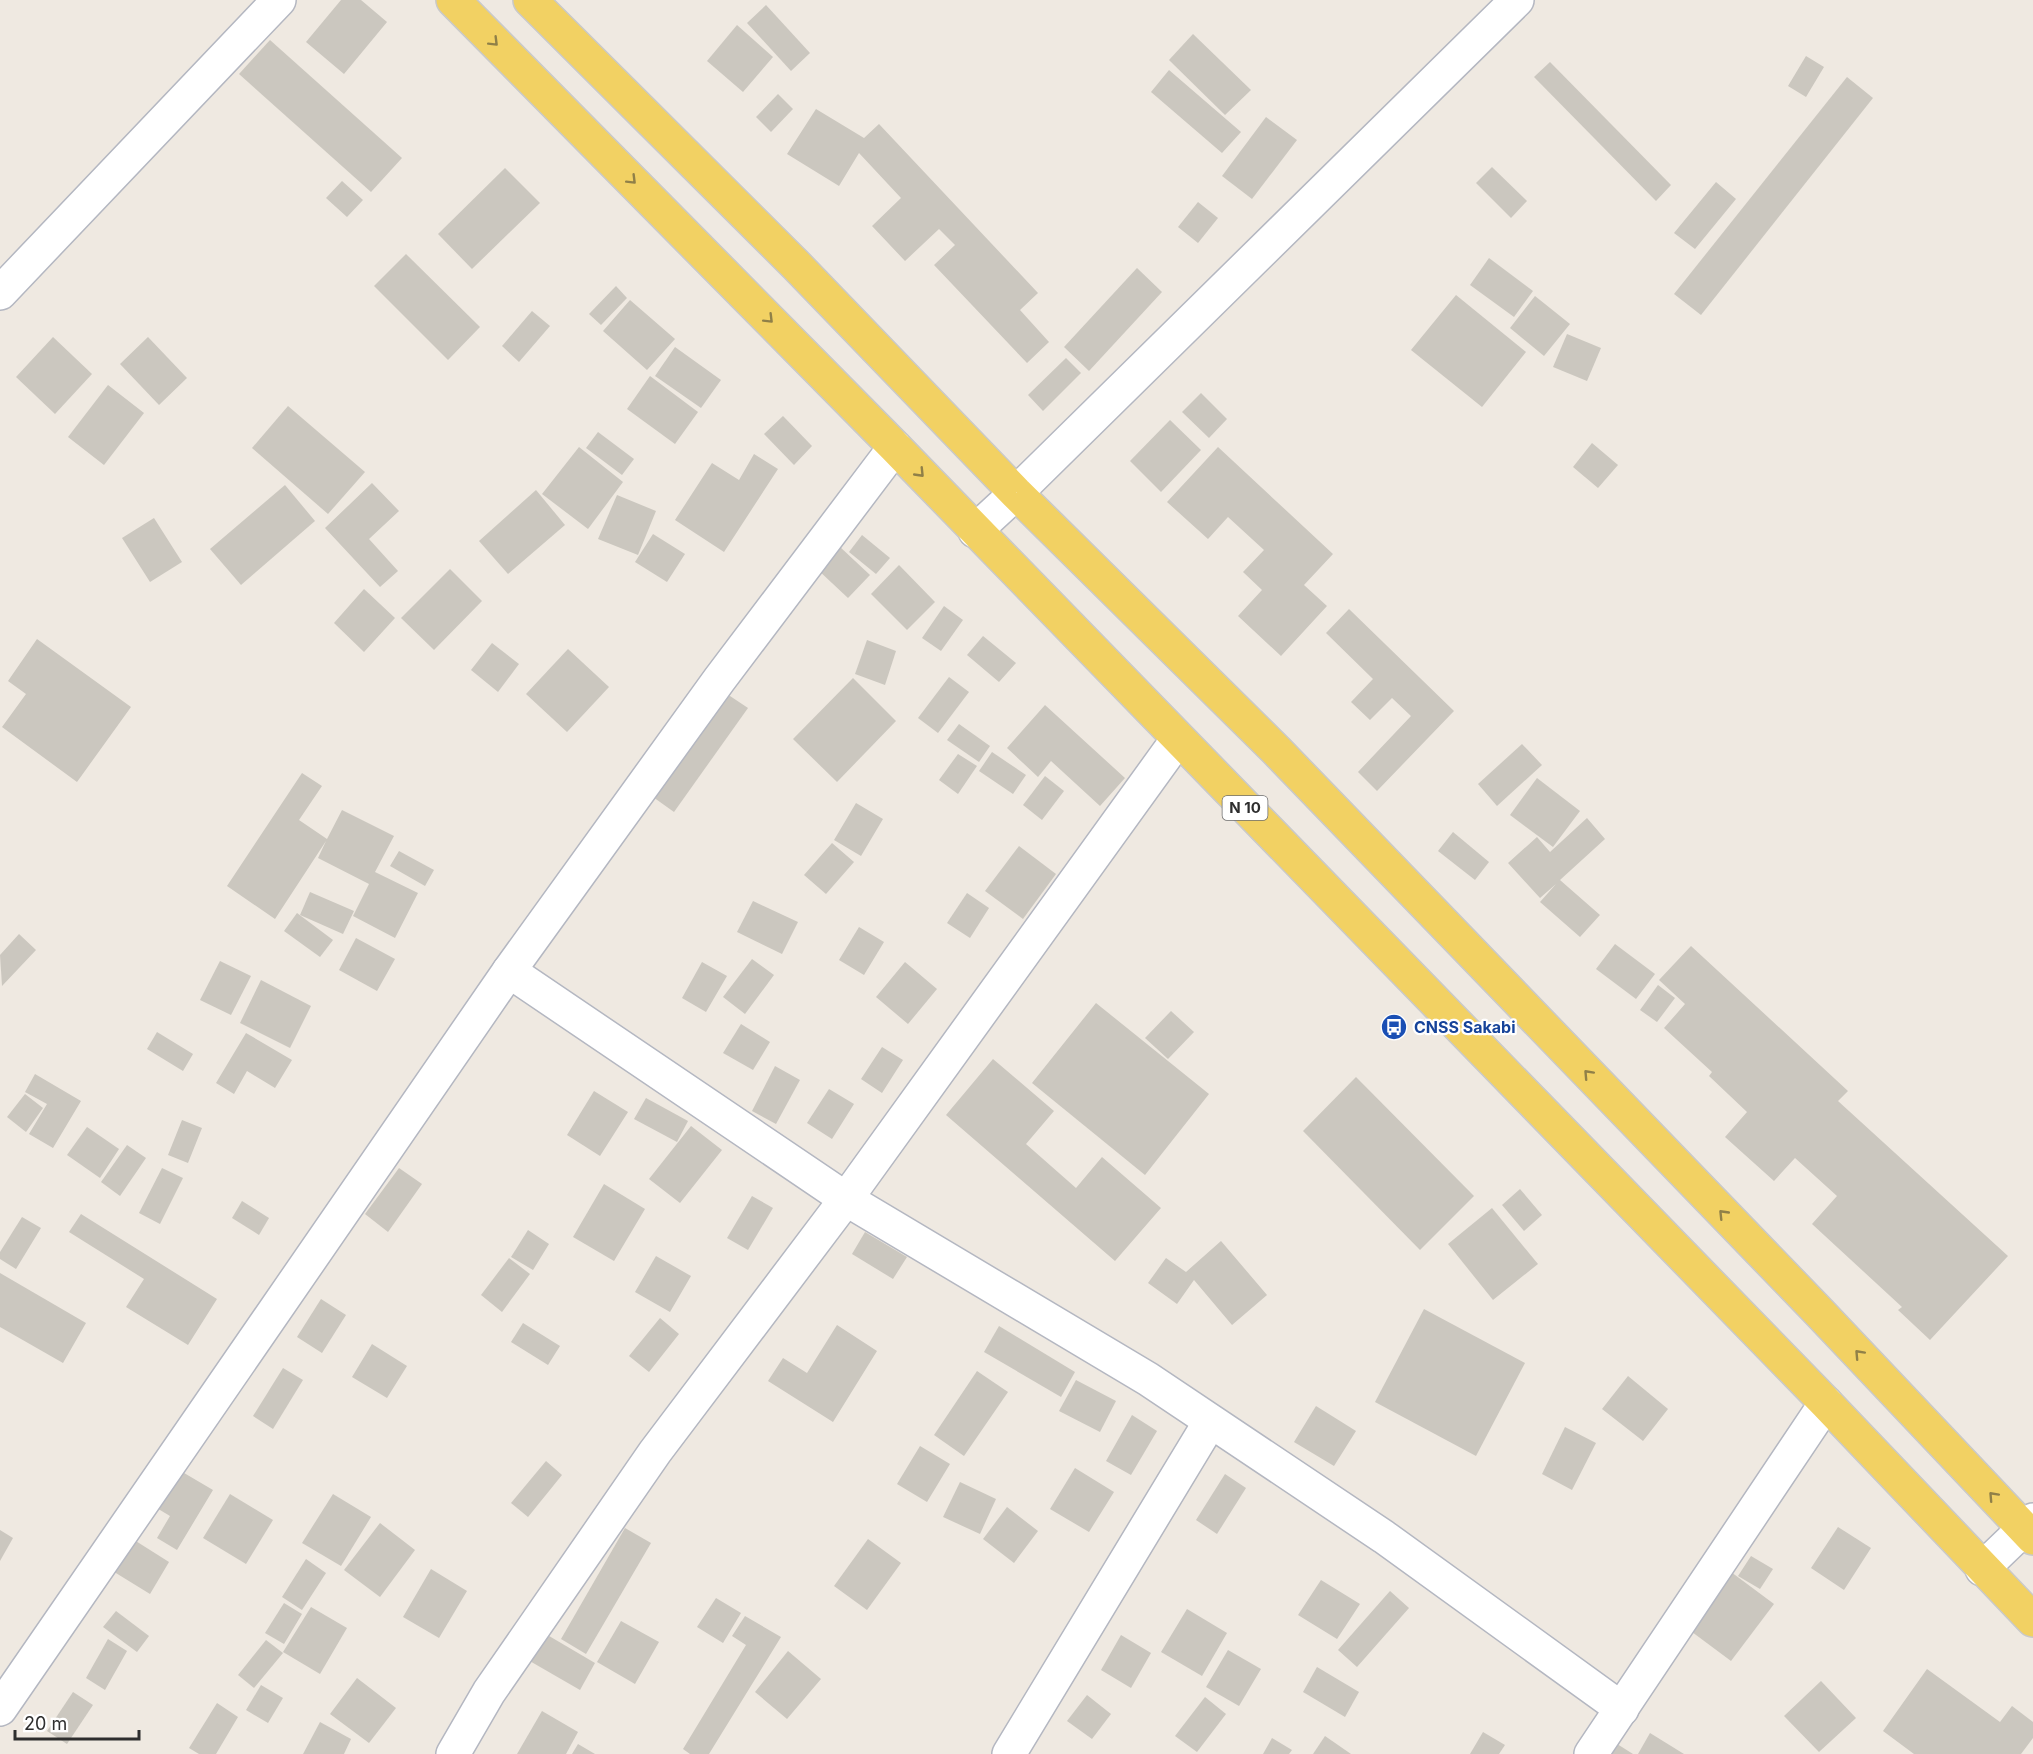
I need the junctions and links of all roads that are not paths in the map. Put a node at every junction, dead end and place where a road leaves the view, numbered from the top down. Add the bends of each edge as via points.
1 (279, 0) edge
2 (453, 0) edge
3 (531, 0) edge
4 (1517, 0) edge
5 (0, 293) edge
6 (895, 447) junction
7 (1016, 494) junction
8 (975, 531) junction
9 (1178, 739) junction
10 (509, 971) junction
11 (846, 1199) junction
12 (1826, 1403) junction
13 (1210, 1422) junction
14 (2030, 1529) edge
15 (1982, 1569) junction
16 (2033, 1620) edge
17 (1622, 1708) junction
18 (0, 1709) edge
19 (453, 1754) edge
20 (1009, 1754) edge
21 (1591, 1754) edge

1 - 5 street
2 -> 6 main road, N 10
3 - 7 main road via 796,265
4 - 7 street
6 -> 8 main road, N 10
6 - 10 street via 719,680
7 - 8 street
14 -> 7 main road via 1276,750
8 - 9 main road, N 10
9 - 11 street
9 - 12 main road, N 10
10 - 11 street
10 - 18 street
11 - 13 street via 1148,1379
11 - 19 street via 654,1452 489,1692
12 - 15 main road, N 10
12 - 17 street
13 - 17 street via 1384,1537
13 - 20 street
14 - 15 street
15 - 16 main road, N 10
17 - 21 street

